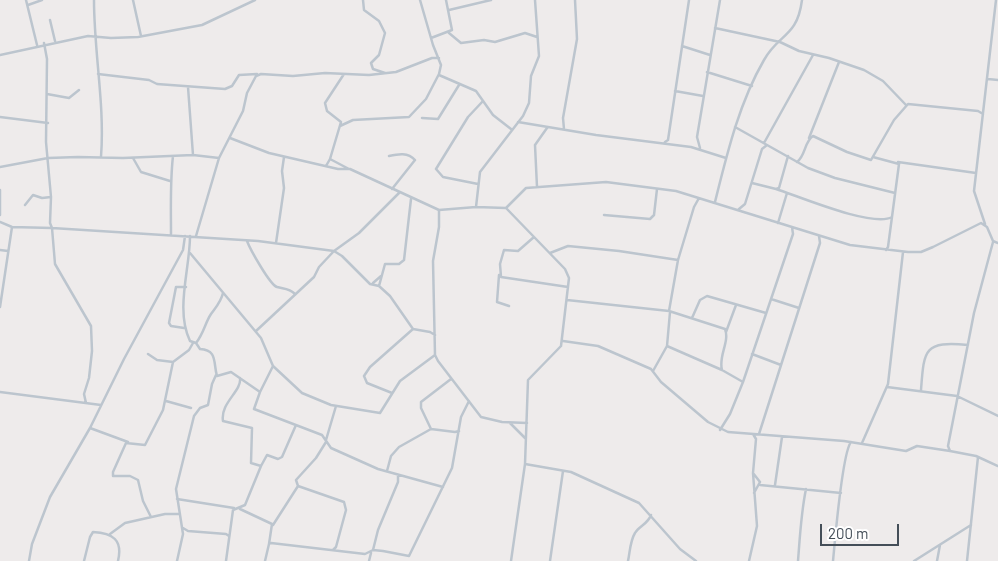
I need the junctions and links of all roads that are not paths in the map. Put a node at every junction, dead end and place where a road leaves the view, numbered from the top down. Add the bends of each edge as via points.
1 (26, 0) edge
2 (42, 0) edge
3 (94, 0) edge
4 (133, 0) edge
5 (255, 0) edge
6 (364, 0) edge
7 (420, 0) edge
8 (446, 0) edge
9 (492, 0) edge
10 (534, 0) edge
11 (576, 0) edge
12 (689, 0) edge
13 (720, 0) edge
14 (802, 0) edge
15 (996, 0) edge
16 (28, 5) junction
17 (449, 10) junction
18 (50, 20) dead end
19 (715, 28) junction
20 (449, 33) junction
21 (94, 36) junction
22 (141, 36) junction
23 (431, 38) junction
24 (538, 38) junction
25 (55, 41) junction
26 (780, 42) junction
27 (44, 43) junction
28 (36, 45) junction
29 (682, 46) junction
30 (435, 52) junction
31 (814, 54) junction
32 (0, 55) edge
33 (710, 55) junction
34 (432, 58) junction
35 (438, 58) junction
36 (839, 62) junction
37 (707, 72) junction
38 (386, 73) junction
39 (98, 74) junction
40 (259, 74) junction
41 (344, 74) junction
42 (439, 74) junction
43 (437, 78) junction
44 (443, 78) junction
45 (988, 79) junction
46 (998, 80) edge
47 (459, 85) junction
48 (752, 86) junction
49 (188, 87) junction
50 (79, 90) dead end
51 (675, 91) junction
52 (47, 94) junction
53 (702, 96) junction
54 (483, 100) junction
55 (906, 105) junction
56 (983, 114) junction
57 (0, 118) edge
58 (422, 118) dead end
59 (340, 119) junction
60 (349, 121) junction
61 (518, 122) junction
62 (48, 123) junction
63 (340, 126) junction
64 (548, 127) junction
65 (735, 127) junction
66 (511, 129) junction
67 (564, 130) junction
68 (230, 138) junction
69 (668, 140) junction
70 (808, 140) junction
71 (664, 143) junction
72 (696, 143) junction
73 (670, 144) junction
74 (766, 144) junction
75 (691, 147) junction
76 (700, 148) junction
77 (193, 155) junction
78 (173, 156) junction
79 (284, 156) junction
80 (389, 156) dead end
81 (788, 156) junction
82 (101, 157) junction
83 (873, 157) junction
84 (48, 158) junction
85 (133, 158) junction
86 (219, 158) junction
87 (330, 158) junction
88 (726, 158) junction
89 (797, 162) junction
90 (898, 162) junction
91 (325, 166) junction
92 (0, 167) edge
93 (350, 169) junction
94 (976, 173) junction
95 (170, 180) junction
96 (752, 183) junction
97 (478, 184) junction
98 (537, 187) junction
99 (657, 188) junction
100 (392, 189) junction
101 (776, 189) junction
102 (0, 190) edge
103 (399, 193) junction
104 (787, 193) junction
105 (895, 193) junction
106 (51, 197) junction
107 (700, 197) junction
108 (411, 199) junction
109 (715, 202) junction
110 (25, 205) dead end
111 (476, 207) junction
112 (506, 208) junction
113 (739, 209) junction
114 (439, 210) junction
115 (0, 215) edge
116 (604, 216) dead end
117 (892, 217) junction
118 (0, 222) edge
119 (50, 223) junction
120 (778, 223) junction
121 (985, 224) junction
122 (792, 227) junction
123 (12, 228) junction
124 (47, 228) junction
125 (52, 228) junction
126 (171, 234) junction
127 (185, 236) junction
128 (190, 236) junction
129 (819, 236) junction
130 (195, 237) junction
131 (534, 237) junction
132 (247, 241) junction
133 (993, 241) junction
134 (276, 243) junction
135 (998, 243) edge
136 (993, 248) junction
137 (0, 250) edge
138 (183, 250) junction
139 (334, 250) junction
140 (886, 250) junction
141 (8, 251) junction
142 (903, 252) junction
143 (190, 253) junction
144 (550, 254) junction
145 (189, 258) junction
146 (678, 260) junction
147 (499, 273) junction
148 (382, 275) junction
149 (373, 283) junction
150 (379, 286) junction
151 (186, 287) junction
152 (568, 287) junction
153 (223, 293) junction
154 (295, 294) junction
155 (567, 300) junction
156 (770, 300) junction
157 (737, 304) junction
158 (509, 306) dead end
159 (0, 307) edge
160 (799, 308) junction
161 (670, 311) junction
162 (766, 314) junction
163 (692, 318) junction
164 (184, 328) junction
165 (413, 329) junction
166 (256, 331) junction
167 (726, 332) junction
168 (435, 335) junction
169 (563, 341) junction
170 (194, 343) junction
171 (968, 345) junction
172 (667, 346) junction
173 (148, 354) dead end
174 (752, 354) junction
175 (435, 355) junction
176 (174, 362) junction
177 (781, 365) junction
178 (274, 366) junction
179 (722, 370) junction
180 (653, 371) junction
181 (216, 375) junction
182 (746, 375) junction
183 (240, 378) junction
184 (452, 378) junction
185 (740, 378) junction
186 (743, 382) junction
187 (887, 387) junction
188 (921, 390) junction
189 (0, 392) edge
190 (260, 392) junction
191 (392, 393) junction
192 (957, 396) junction
193 (166, 401) junction
194 (469, 401) junction
195 (86, 403) junction
196 (101, 405) junction
197 (336, 406) junction
198 (191, 408) dead end
199 (998, 416) edge
200 (509, 422) junction
201 (527, 423) junction
202 (296, 425) junction
203 (90, 428) junction
204 (431, 429) junction
205 (720, 430) junction
206 (459, 431) junction
207 (753, 434) junction
208 (759, 434) junction
209 (782, 437) junction
210 (526, 439) junction
211 (327, 441) junction
212 (844, 441) junction
213 (128, 442) junction
214 (852, 442) junction
215 (862, 443) junction
216 (847, 448) junction
217 (950, 451) junction
218 (978, 457) junction
219 (525, 464) junction
220 (261, 466) junction
221 (998, 466) edge
222 (562, 470) junction
223 (387, 471) junction
224 (753, 473) junction
225 (398, 475) junction
226 (760, 485) junction
227 (776, 485) junction
228 (298, 486) junction
229 (444, 488) junction
230 (806, 489) junction
231 (842, 493) junction
232 (753, 494) junction
233 (177, 499) junction
234 (234, 508) junction
235 (239, 509) junction
236 (180, 514) junction
237 (651, 515) junction
238 (151, 517) junction
239 (972, 524) junction
240 (273, 525) junction
241 (182, 527) junction
242 (116, 530) junction
243 (188, 531) junction
244 (110, 534) junction
245 (183, 534) junction
246 (229, 536) junction
247 (114, 537) junction
248 (268, 544) junction
249 (941, 544) junction
250 (336, 547) junction
251 (934, 549) junction
252 (333, 550) junction
253 (340, 551) junction
254 (372, 552) junction
255 (938, 554) junction
256 (29, 561) edge
257 (84, 561) edge
258 (118, 561) edge
259 (177, 561) edge
260 (226, 561) edge
261 (265, 561) edge
262 (369, 561) edge
263 (511, 561) edge
264 (550, 561) edge
265 (628, 561) edge
266 (696, 561) edge
267 (749, 561) edge
268 (798, 561) edge
269 (833, 561) edge
270 (914, 561) edge
271 (937, 561) edge
272 (967, 561) edge

1 - 16 street
2 - 16 street
3 - 21 street
4 - 22 street
5 - 22 street via 202,25
6 - 38 street via 364,10 379,21 385,32 372,67
7 - 23 street
8 - 17 street
9 - 17 street
10 - 24 street
11 - 67 street via 577,39 563,118
12 - 29 street
13 - 19 street
14 - 26 street via 797,23
15 - 45 street
16 - 28 street
17 - 20 street via 453,27
18 - 25 street
19 - 26 street
19 - 33 street
20 - 23 street
20 - 24 street via 461,43 495,42 525,34
21 - 22 street
21 - 25 street
21 - 39 street
23 - 30 street
24 - 61 street via 539,56 531,76 529,103
25 - 27 street
26 - 31 street
26 - 48 street via 764,59
27 - 28 street
27 - 52 street via 48,59
28 - 32 street
29 - 33 street
29 - 51 street
30 - 34 street
30 - 35 street
31 - 36 street
31 - 74 street
33 - 37 street
34 - 35 street
34 - 38 street
35 - 42 street via 441,65
36 - 55 street via 873,74
36 - 70 street
37 - 48 street
37 - 53 street
38 - 41 street
39 - 49 street
39 - 82 street
40 - 41 street
40 - 49 street via 239,76 232,86 225,89
40 - 68 street via 248,89 243,111
41 - 59 street via 324,106
42 - 43 street
42 - 44 street
43 - 44 street
43 - 60 street via 409,118
44 - 47 street
45 - 46 street
45 - 56 street
47 - 54 street via 476,91
47 - 58 street via 438,119
48 - 65 street
49 - 77 street
50 - 52 street via 69,98
51 - 53 street
51 - 69 street
52 - 62 street
53 - 72 street
54 - 66 street via 493,115
54 - 97 street via 468,117 436,169 443,177
55 - 56 street
55 - 83 street
56 - 94 street
57 - 62 street
59 - 60 street
59 - 63 street
60 - 63 street
61 - 64 street
61 - 66 street
62 - 84 street
63 - 87 street
64 - 67 street
64 - 98 street via 535,145
65 - 74 street
65 - 88 street
66 - 97 street via 480,172
67 - 71 street
68 - 79 street
68 - 86 street
69 - 71 street
69 - 73 street
70 - 83 street via 817,137 868,160
70 - 89 street via 803,156
71 - 73 street
72 - 75 street
72 - 76 street
73 - 75 street
74 - 81 street
74 - 96 street
75 - 76 street
76 - 88 street
77 - 78 street
77 - 86 street
78 - 85 street
78 - 95 street
79 - 91 street
79 - 134 street via 284,188
80 - 100 street via 402,154 415,160
81 - 89 street
81 - 101 street
82 - 84 street
82 - 85 street
83 - 90 street
84 - 92 street
84 - 106 street
85 - 95 street via 141,172
86 - 130 street
87 - 91 street
87 - 93 street
88 - 109 street
89 - 105 street via 835,178
90 - 94 street
90 - 105 street
91 - 93 street
93 - 100 street
94 - 121 street via 975,197
95 - 126 street
96 - 101 street
96 - 113 street via 745,204
97 - 111 street
98 - 99 street via 606,182
98 - 112 street via 521,191
99 - 107 street
99 - 116 street via 654,214 650,219
100 - 103 street
101 - 104 street
102 - 115 street
103 - 108 street
103 - 139 street via 359,233
104 - 117 street via 851,215
104 - 120 street
105 - 117 street
106 - 110 street via 33,195
106 - 119 street
107 - 109 street
107 - 146 street via 694,206
108 - 114 street
108 - 148 street via 404,260 399,264 386,264
109 - 113 street
111 - 112 street
111 - 114 street
112 - 131 street
113 - 120 street
114 - 168 street via 433,261
117 - 140 street
118 - 123 street
119 - 124 street
119 - 125 street
120 - 122 street
121 - 133 street
121 - 142 street via 976,224 921,252
122 - 129 street
122 - 156 street via 793,234
123 - 124 street
123 - 141 street
124 - 125 street
125 - 126 street
125 - 195 street via 55,264 91,326 92,351 84,394
126 - 127 street
127 - 128 street
127 - 138 street
128 - 130 street
128 - 143 street
129 - 140 street via 860,248
129 - 160 street via 820,242
130 - 132 street
131 - 144 street
131 - 147 street via 518,251 504,250
132 - 134 street
132 - 154 street via 268,278 277,287
133 - 135 street
133 - 136 street
134 - 139 street
135 - 136 street
136 - 171 street
137 - 141 street
138 - 145 street
138 - 196 street
139 - 149 street via 370,284
139 - 154 street via 315,276
140 - 142 street
141 - 159 street
142 - 187 street
143 - 145 street
143 - 153 street
144 - 146 street via 568,246
144 - 152 street via 567,272
145 - 151 street
146 - 161 street
147 - 152 street via 505,279
147 - 158 street via 497,302
148 - 149 street
148 - 150 street
149 - 150 street
150 - 165 street via 396,303
151 - 164 street
151 - 164 street via 176,287 169,323
152 - 155 street
153 - 166 street
153 - 170 street via 220,304
154 - 166 street
155 - 161 street
155 - 169 street
156 - 160 street
156 - 162 street
157 - 162 street
157 - 163 street via 707,296 700,300
157 - 167 street
160 - 177 street
161 - 163 street
161 - 172 street
162 - 174 street
163 - 167 street
164 - 170 street
165 - 168 street
165 - 191 street via 364,376 367,383
166 - 178 street
167 - 179 street via 720,361
168 - 175 street
169 - 180 street via 598,346
169 - 201 street via 559,350 528,380
170 - 176 street
170 - 181 street via 200,349 212,352
171 - 188 street via 941,343 928,351 924,358
171 - 192 street
172 - 179 street
172 - 180 street
173 - 176 street via 157,360
174 - 177 street
174 - 182 street
175 - 184 street
175 - 191 street via 400,381
176 - 193 street
177 - 208 street
178 - 190 street
178 - 197 street via 306,396
179 - 185 street
180 - 205 street via 661,382
181 - 183 street via 231,372
181 - 233 street via 208,404 197,411 192,423 176,489
182 - 185 street
182 - 186 street
183 - 190 street
183 - 220 street via 240,384 223,410 223,421 252,428 251,463
184 - 194 street
184 - 204 street via 421,402
185 - 186 street
186 - 205 street
187 - 188 street
187 - 215 street
188 - 192 street
189 - 195 street
190 - 202 street via 254,409
191 - 197 street via 377,414
192 - 199 street
192 - 217 street via 948,446
193 - 198 street
193 - 213 street via 145,445
194 - 200 street via 481,417
194 - 206 street via 461,417
195 - 196 street
196 - 203 street
197 - 211 street
200 - 201 street
200 - 210 street
201 - 210 street
202 - 211 street via 322,435
202 - 220 street via 282,457 278,459 267,455
203 - 213 street
203 - 256 street via 50,497
204 - 206 street
204 - 223 street via 394,451
205 - 207 street
206 - 229 street via 452,468
207 - 208 street
207 - 224 street via 756,439
208 - 209 street
209 - 212 street
209 - 227 street
210 - 219 street
211 - 223 street via 331,448
211 - 228 street via 296,480
212 - 214 street
212 - 216 street
213 - 238 street via 113,476 136,477
214 - 215 street
214 - 216 street
215 - 217 street via 906,451 917,446
216 - 231 street
217 - 218 street
218 - 221 street
218 - 239 street
219 - 222 street
219 - 263 street
220 - 235 street via 245,505
222 - 237 street via 624,495
222 - 264 street
223 - 225 street
224 - 226 street via 759,478
224 - 232 street
225 - 229 street
225 - 254 street
226 - 227 street
226 - 232 street
227 - 230 street
228 - 240 street
228 - 250 street via 346,504
229 - 254 street via 409,556
230 - 231 street
230 - 268 street via 800,514 803,522
231 - 269 street
232 - 267 street via 757,526
233 - 234 street
233 - 236 street
234 - 235 street
234 - 246 street
235 - 240 street
236 - 238 street
236 - 241 street
237 - 265 street via 636,532
237 - 266 street via 680,549
238 - 242 street via 125,523
239 - 249 street
239 - 272 street
240 - 248 street
241 - 243 street
241 - 245 street
242 - 244 street
242 - 247 street
243 - 245 street
243 - 246 street
244 - 247 street
244 - 257 street via 91,534
245 - 259 street
246 - 260 street
247 - 258 street via 120,550
248 - 252 street
248 - 261 street
249 - 251 street
249 - 255 street
250 - 252 street
250 - 253 street
251 - 255 street
251 - 270 street
252 - 253 street
253 - 254 street
254 - 262 street
255 - 271 street

